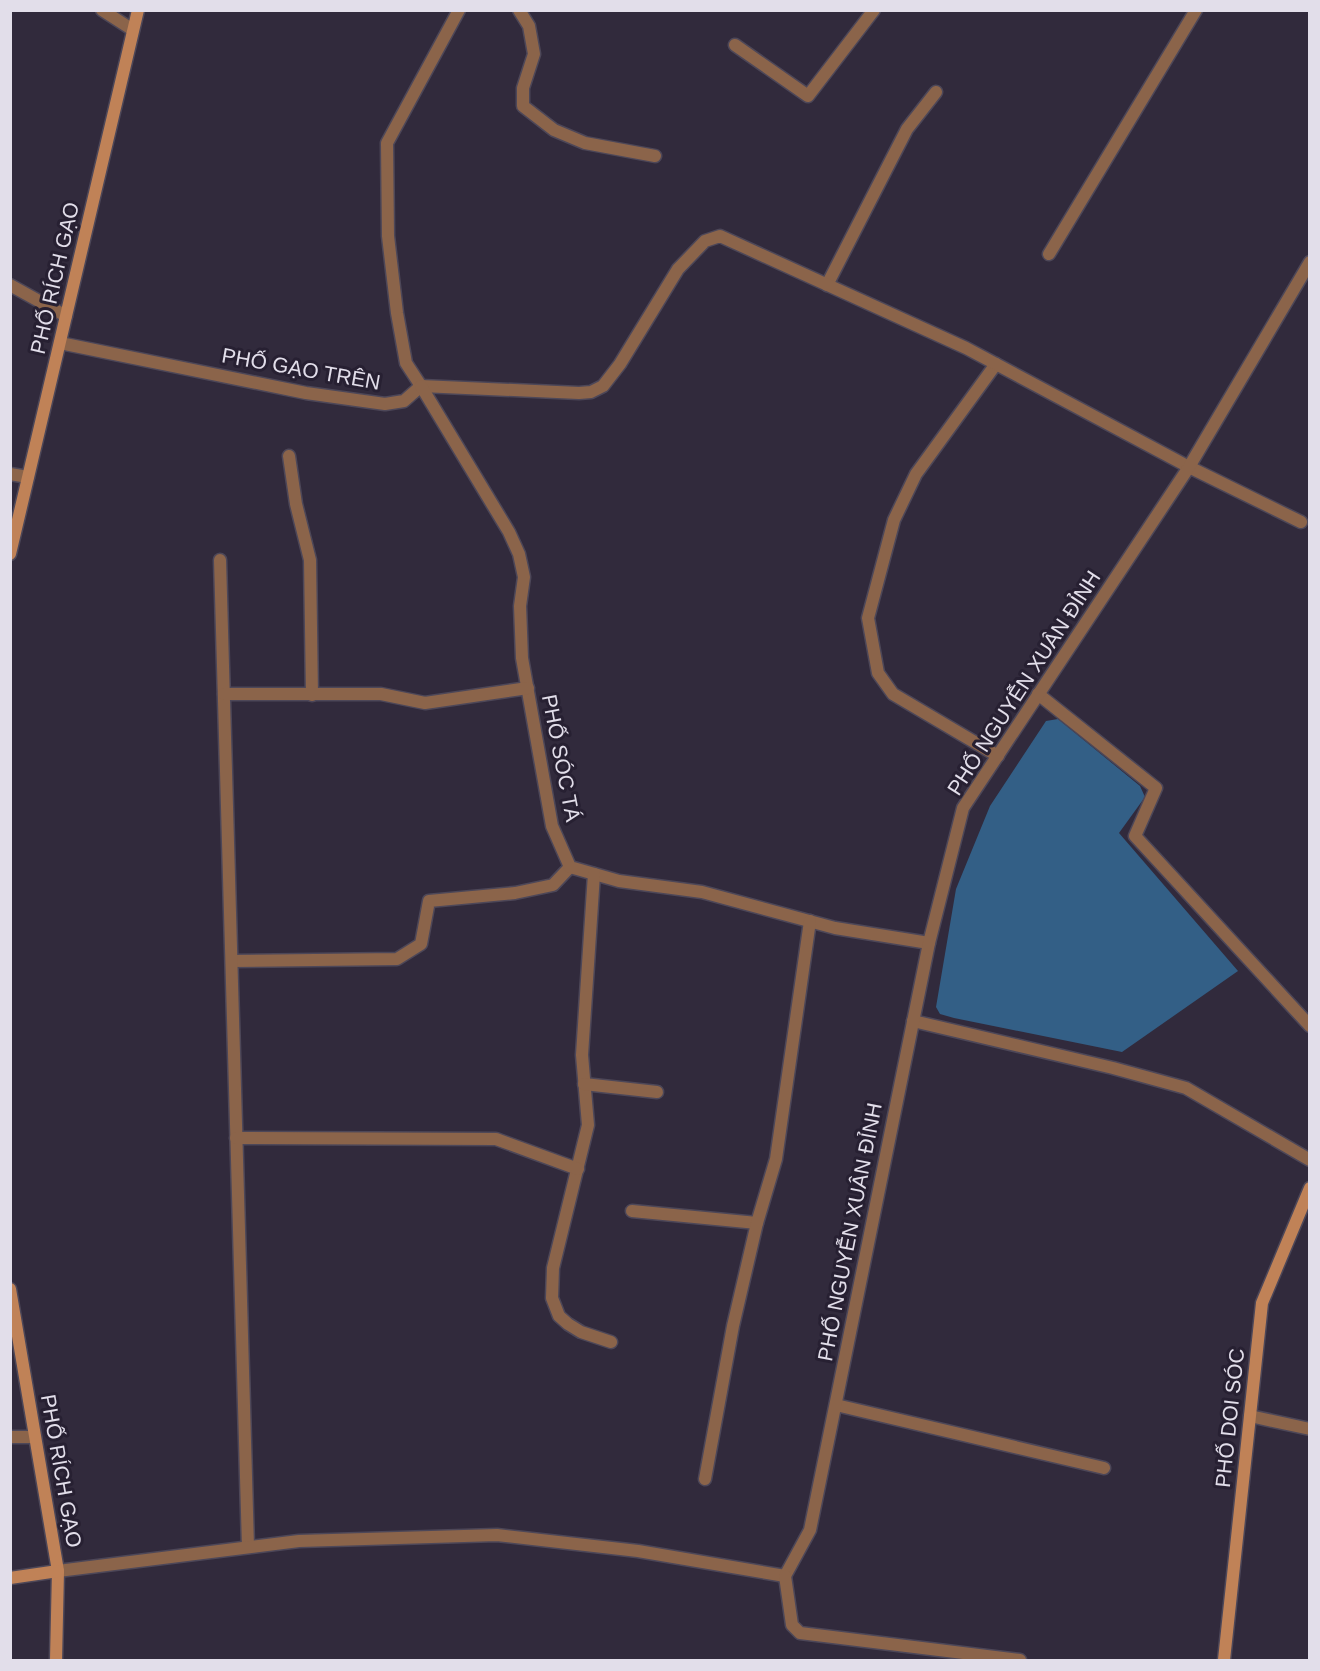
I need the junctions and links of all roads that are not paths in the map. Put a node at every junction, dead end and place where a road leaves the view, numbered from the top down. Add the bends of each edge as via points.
1 (102, 10) edge
2 (138, 10) edge
3 (459, 10) edge
4 (519, 10) edge
5 (874, 10) edge
6 (1196, 10) edge
7 (133, 30) junction
8 (735, 45) dead end
9 (936, 92) dead end
10 (655, 156) dead end
11 (1049, 254) dead end
12 (1310, 262) edge
13 (10, 285) edge
14 (827, 285) junction
15 (66, 316) junction
16 (60, 343) junction
17 (996, 364) junction
18 (421, 386) junction
19 (289, 456) dead end
20 (1189, 466) junction
21 (10, 474) edge
22 (28, 477) junction
23 (1301, 522) dead end
24 (10, 554) edge
25 (220, 560) dead end
26 (528, 688) junction
27 (224, 694) junction
28 (312, 694) junction
29 (1038, 694) junction
30 (998, 756) junction
31 (570, 867) junction
32 (594, 874) junction
33 (810, 921) junction
34 (929, 943) junction
35 (231, 961) junction
36 (913, 1021) junction
37 (1310, 1026) edge
38 (584, 1084) junction
39 (657, 1092) dead end
40 (236, 1138) junction
41 (1310, 1160) edge
42 (578, 1169) junction
43 (1310, 1188) edge
44 (632, 1211) dead end
45 (757, 1223) junction
46 (10, 1289) edge
47 (12, 1309) edge
48 (611, 1342) dead end
49 (836, 1405) junction
50 (1250, 1416) junction
51 (1310, 1429) edge
52 (10, 1437) edge
53 (35, 1437) junction
54 (1104, 1468) dead end
55 (705, 1479) dead end
56 (248, 1548) junction
57 (58, 1571) junction
58 (785, 1576) junction
59 (10, 1578) edge
60 (56, 1660) edge
61 (1020, 1660) edge
62 (1224, 1660) edge

1 - 7 street
2 - 7 street, PHỐ RÍCH GẠO
3 - 18 street, PHỐ GẠO TRÊN via 387,143 388,236 398,313 406,363
4 - 10 street via 529,26 534,54 523,88 523,106 554,130 585,143
5 - 8 street via 808,96
6 - 11 street
7 - 15 street, PHỐ RÍCH GẠO
9 - 14 street via 907,129
12 - 20 street, PHỐ NGUYỄN XUÂN ĐỈNH
13 - 15 street
14 - 17 street
14 - 18 street via 720,236 705,241 678,269 603,386 579,393
15 - 16 street, PHỐ RÍCH GẠO
16 - 18 street, PHỐ GẠO TRÊN via 306,393 385,404 404,401
16 - 22 street, PHỐ RÍCH GẠO
17 - 20 street
17 - 30 street via 916,474 894,520 868,618 878,673 894,694
18 - 26 street, PHỐ SÓC TÁ via 519,554 524,577 520,606 522,658
19 - 28 street via 310,560
20 - 23 street
20 - 29 street, PHỐ NGUYỄN XUÂN ĐỈNH
21 - 22 street
22 - 24 street, PHỐ RÍCH GẠO
25 - 27 street
26 - 28 street via 425,704 381,694
26 - 31 street, PHỐ SÓC TÁ via 552,826
27 - 28 street
27 - 35 street
29 - 30 street, PHỐ NGUYỄN XUÂN ĐỈNH
29 - 37 street via 1156,788 1135,836
30 - 34 street, PHỐ NGUYỄN XUÂN ĐỈNH via 963,808
31 - 32 street
31 - 35 street via 553,885 515,893 429,901 421,944 397,959
32 - 33 street via 702,892
32 - 38 street via 582,1055
33 - 34 street
33 - 45 street via 776,1159
34 - 36 street, PHỐ NGUYỄN XUÂN ĐỈNH
35 - 40 street
36 - 41 street via 1186,1088
36 - 49 street, PHỐ NGUYỄN XUÂN ĐỈNH
38 - 39 street
38 - 42 street via 588,1125
40 - 42 street via 496,1139
40 - 56 street
42 - 48 street via 553,1268 552,1298 559,1316 568,1324
43 - 50 street, PHỐ DOI SÓC via 1262,1303
44 - 45 street
45 - 55 street via 733,1326
46 - 47 street, PHỐ RÍCH GẠO
47 - 53 street, PHỐ RÍCH GẠO
49 - 54 street
49 - 58 street, PHỐ NGUYỄN XUÂN ĐỈNH via 810,1530
50 - 51 street
50 - 62 street, PHỐ DOI SÓC
52 - 53 street
53 - 57 street, PHỐ RÍCH GẠO
56 - 57 street
56 - 58 street via 299,1541 497,1535 638,1551
57 - 59 street
57 - 60 street, PHỐ RÍCH GẠO
58 - 61 street via 792,1625 800,1633

